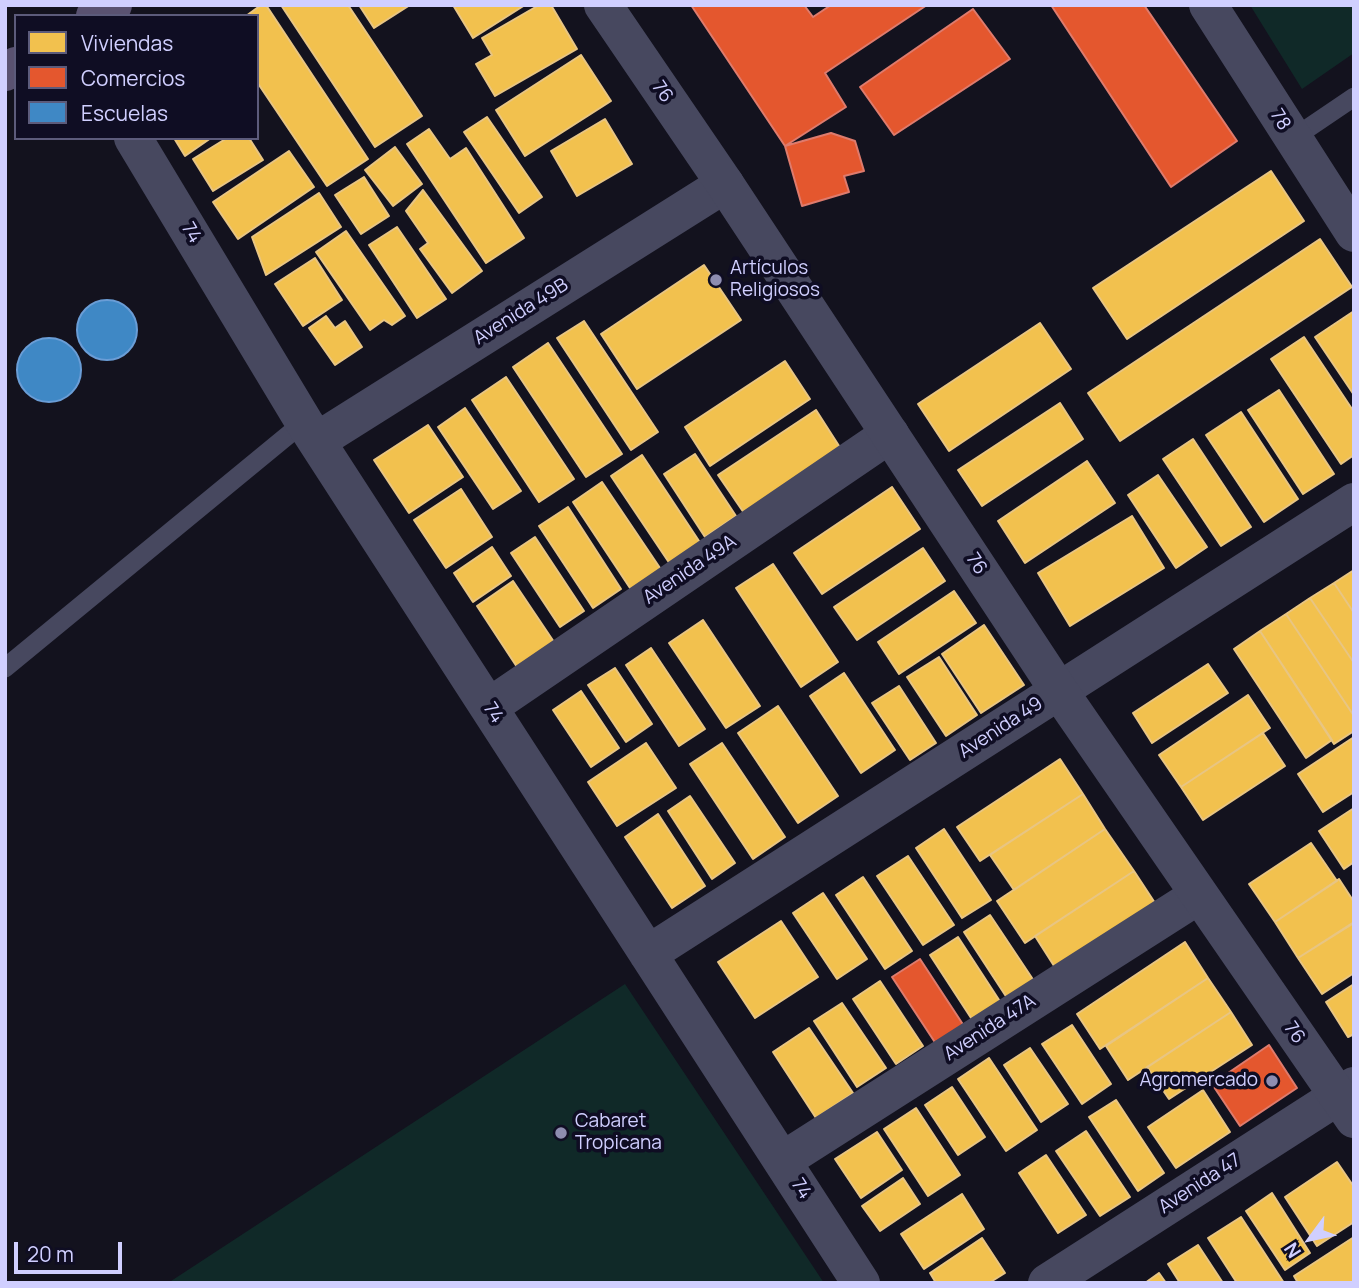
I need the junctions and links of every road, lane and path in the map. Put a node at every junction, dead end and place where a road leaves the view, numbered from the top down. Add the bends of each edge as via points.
1 (603, 5) edge
2 (1208, 5) edge
3 (1354, 97) edge
4 (1292, 139) junction
5 (134, 140) edge
6 (725, 184) junction
7 (1354, 233) edge
8 (311, 431) junction
9 (890, 434) junction
10 (1354, 502) edge
11 (5, 668) edge
12 (1059, 691) junction
13 (489, 707) junction
14 (1199, 894) junction
15 (648, 954) junction
16 (1348, 1100) edge
17 (782, 1161) junction
18 (861, 1283) edge
19 (1047, 1283) edge

1 - 6 street, 76
2 - 4 street, 78
3 - 4 lane
4 - 7 street, 78
5 - 8 street, 74
6 - 8 street, Avenida 49B
6 - 9 street, 76
8 - 11 lane
8 - 13 street, 74
9 - 12 street, 76
9 - 13 street, Avenida 49A
10 - 12 street, Avenida 49
12 - 14 street, 76
12 - 15 street, Avenida 49
13 - 15 street, 74
14 - 16 street, 76
14 - 17 street, Avenida 47A
15 - 17 street, 74
16 - 19 street, Avenida 47
17 - 18 street, 74

